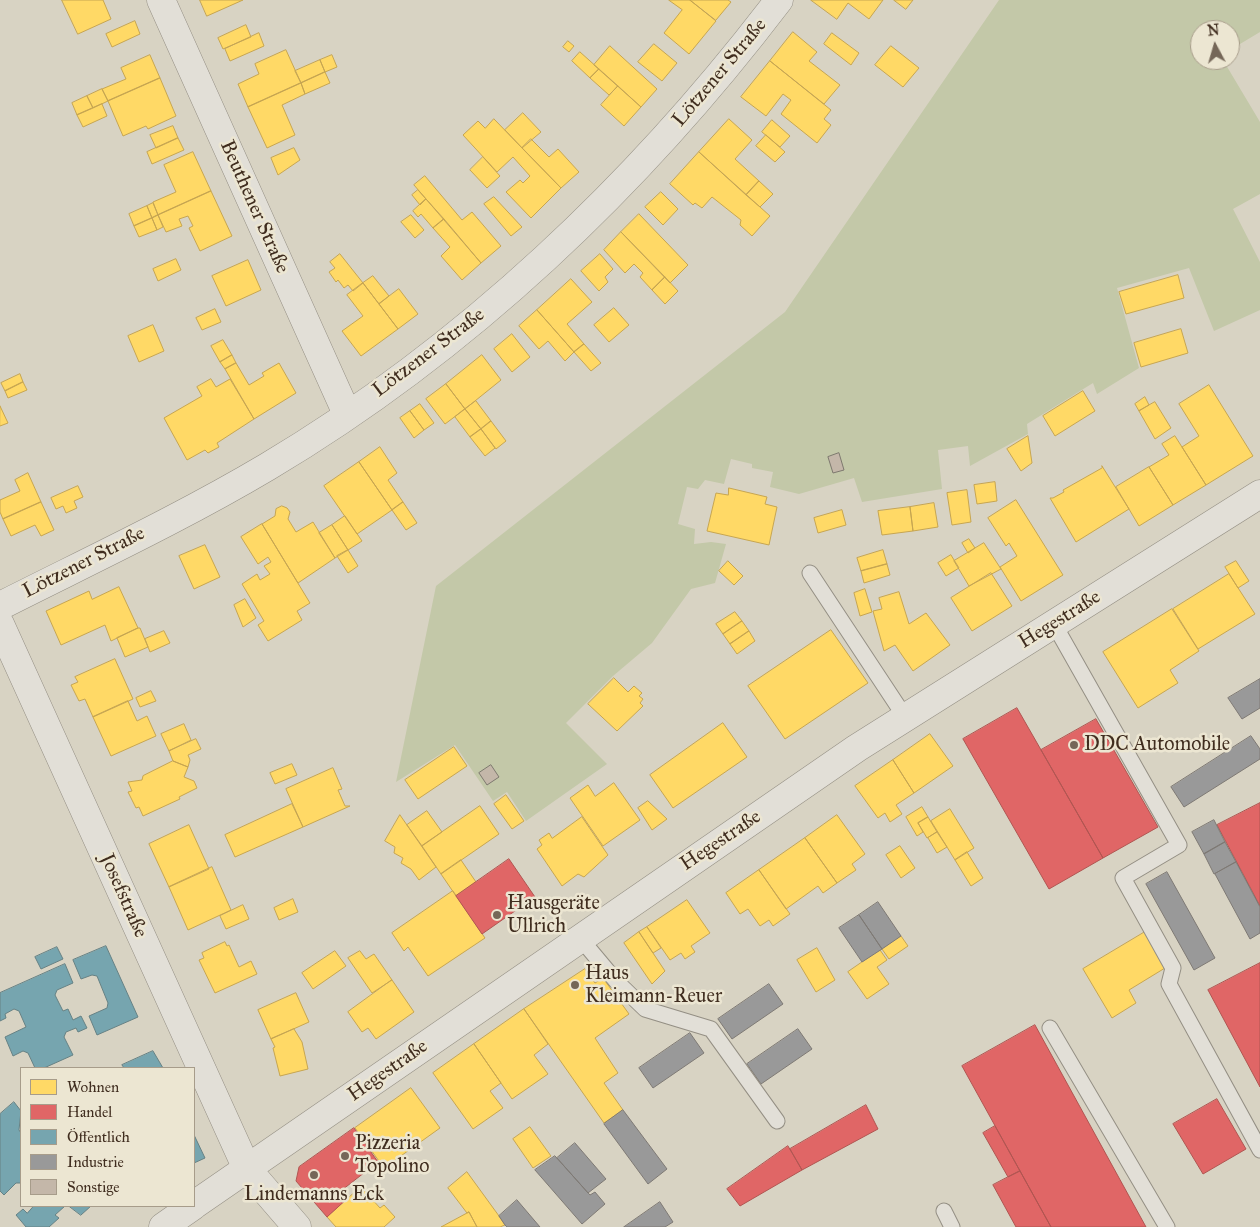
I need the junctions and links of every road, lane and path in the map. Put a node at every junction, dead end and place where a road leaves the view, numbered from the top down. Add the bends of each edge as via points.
1 (161, 0) edge
2 (779, 0) edge
3 (347, 414) junction
4 (1260, 494) edge
5 (810, 573) dead end
6 (0, 606) edge
7 (0, 624) edge
8 (1054, 624) junction
9 (905, 717) junction
10 (580, 938) junction
11 (1050, 1028) dead end
12 (777, 1121) dead end
13 (1260, 1150) edge
14 (247, 1168) junction
15 (195, 1205) edge
16 (193, 1207) edge
17 (944, 1211) dead end
18 (163, 1227) edge
19 (297, 1227) edge
20 (952, 1227) edge
21 (1167, 1227) edge

1 - 3 street, Beuthener Straße
2 - 3 street, Lötzener Straße via 699,102 604,202 459,333
3 - 6 street, Lötzener Straße via 266,467
4 - 8 street, Hegestraße
5 - 9 lane
7 - 14 street, Josefstraße
8 - 9 street, Hegestraße
8 - 13 lane via 1179,845 1123,878 1173,968 1169,984
9 - 10 street, Hegestraße
10 - 12 lane via 616,981 646,1010 711,1029
10 - 14 street, Hegestraße
11 - 21 lane
14 - 15 street, Hegestraße
14 - 19 street, Josefstraße
16 - 18 street, Hegestraße
17 - 20 lane

